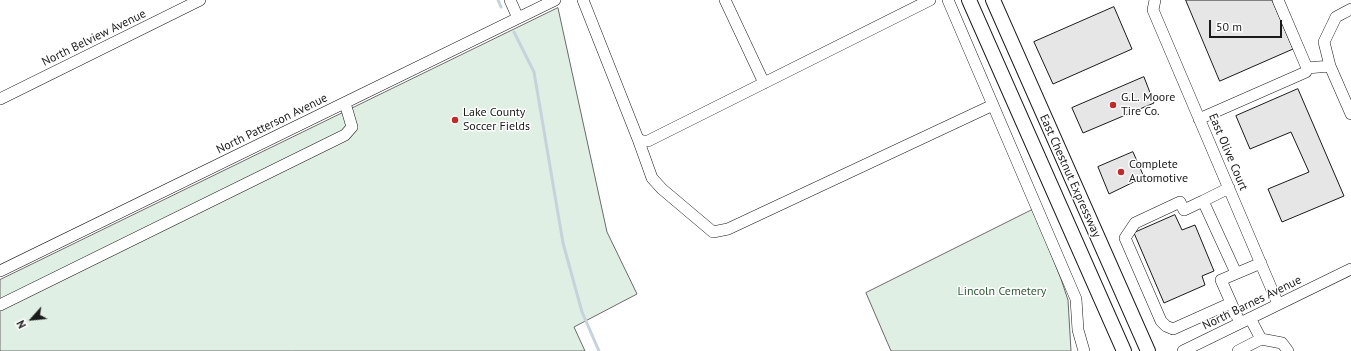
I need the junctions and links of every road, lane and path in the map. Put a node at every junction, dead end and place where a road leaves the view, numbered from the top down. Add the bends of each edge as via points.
1 (200, 0) edge
2 (510, 0) edge
3 (553, 0) edge
4 (583, 0) edge
5 (725, 0) edge
6 (930, 0) edge
7 (948, 0) edge
8 (969, 0) edge
9 (993, 0) edge
10 (1278, 0) edge
11 (1348, 0) edge
12 (1154, 5) edge
13 (1351, 6) edge
14 (1351, 9) edge
15 (518, 18) junction
16 (1330, 66) junction
17 (1308, 68) junction
18 (764, 83) junction
19 (0, 99) edge
20 (345, 103) junction
21 (993, 105) junction
22 (1351, 114) edge
23 (1199, 119) junction
24 (638, 140) junction
25 (1229, 188) junction
26 (1204, 201) junction
27 (1261, 263) junction
28 (1351, 269) edge
29 (0, 271) edge
30 (1236, 273) junction
31 (1232, 303) junction
32 (1278, 304) junction
33 (0, 305) edge
34 (1245, 320) junction
35 (1261, 339) junction
36 (1084, 351) edge
37 (1124, 351) edge
38 (1148, 351) edge
39 (1183, 351) edge
40 (1238, 351) edge
41 (1288, 351) edge

1 - 19 street, North Belview Avenue
2 - 15 street
3 - 15 street, North Patterson Avenue
4 - 24 street
5 - 18 street
6 - 18 street
7 - 21 street
8 - 37 main road, East Chestnut Expressway
9 - 38 main road, East Chestnut Expressway
10 - 17 street
11 - 13 street
12 - 23 street, East Olive Court
14 - 16 street via 1336,17 1324,42
15 - 20 street, North Patterson Avenue
16 - 17 street
16 - 22 street
17 - 23 street via 1303,74
18 - 24 street via 648,141
20 - 29 street, North Patterson Avenue
20 - 33 street via 352,126 345,135
21 - 24 street via 728,229 713,232 652,178
21 - 36 street via 1076,299 1078,330
23 - 25 street, East Olive Court
25 - 26 street
25 - 27 street, East Olive Court
26 - 30 street
26 - 31 street via 1184,210 1180,202 1135,223 1125,238 1161,321 1166,326 1173,329
27 - 30 street
27 - 32 street, East Olive Court
28 - 32 street, North Barnes Avenue
30 - 31 street via 1221,280
31 - 34 street
32 - 34 street, North Barnes Avenue
34 - 35 street
34 - 39 street, North Barnes Avenue
35 - 40 street
35 - 41 street via 1282,343

